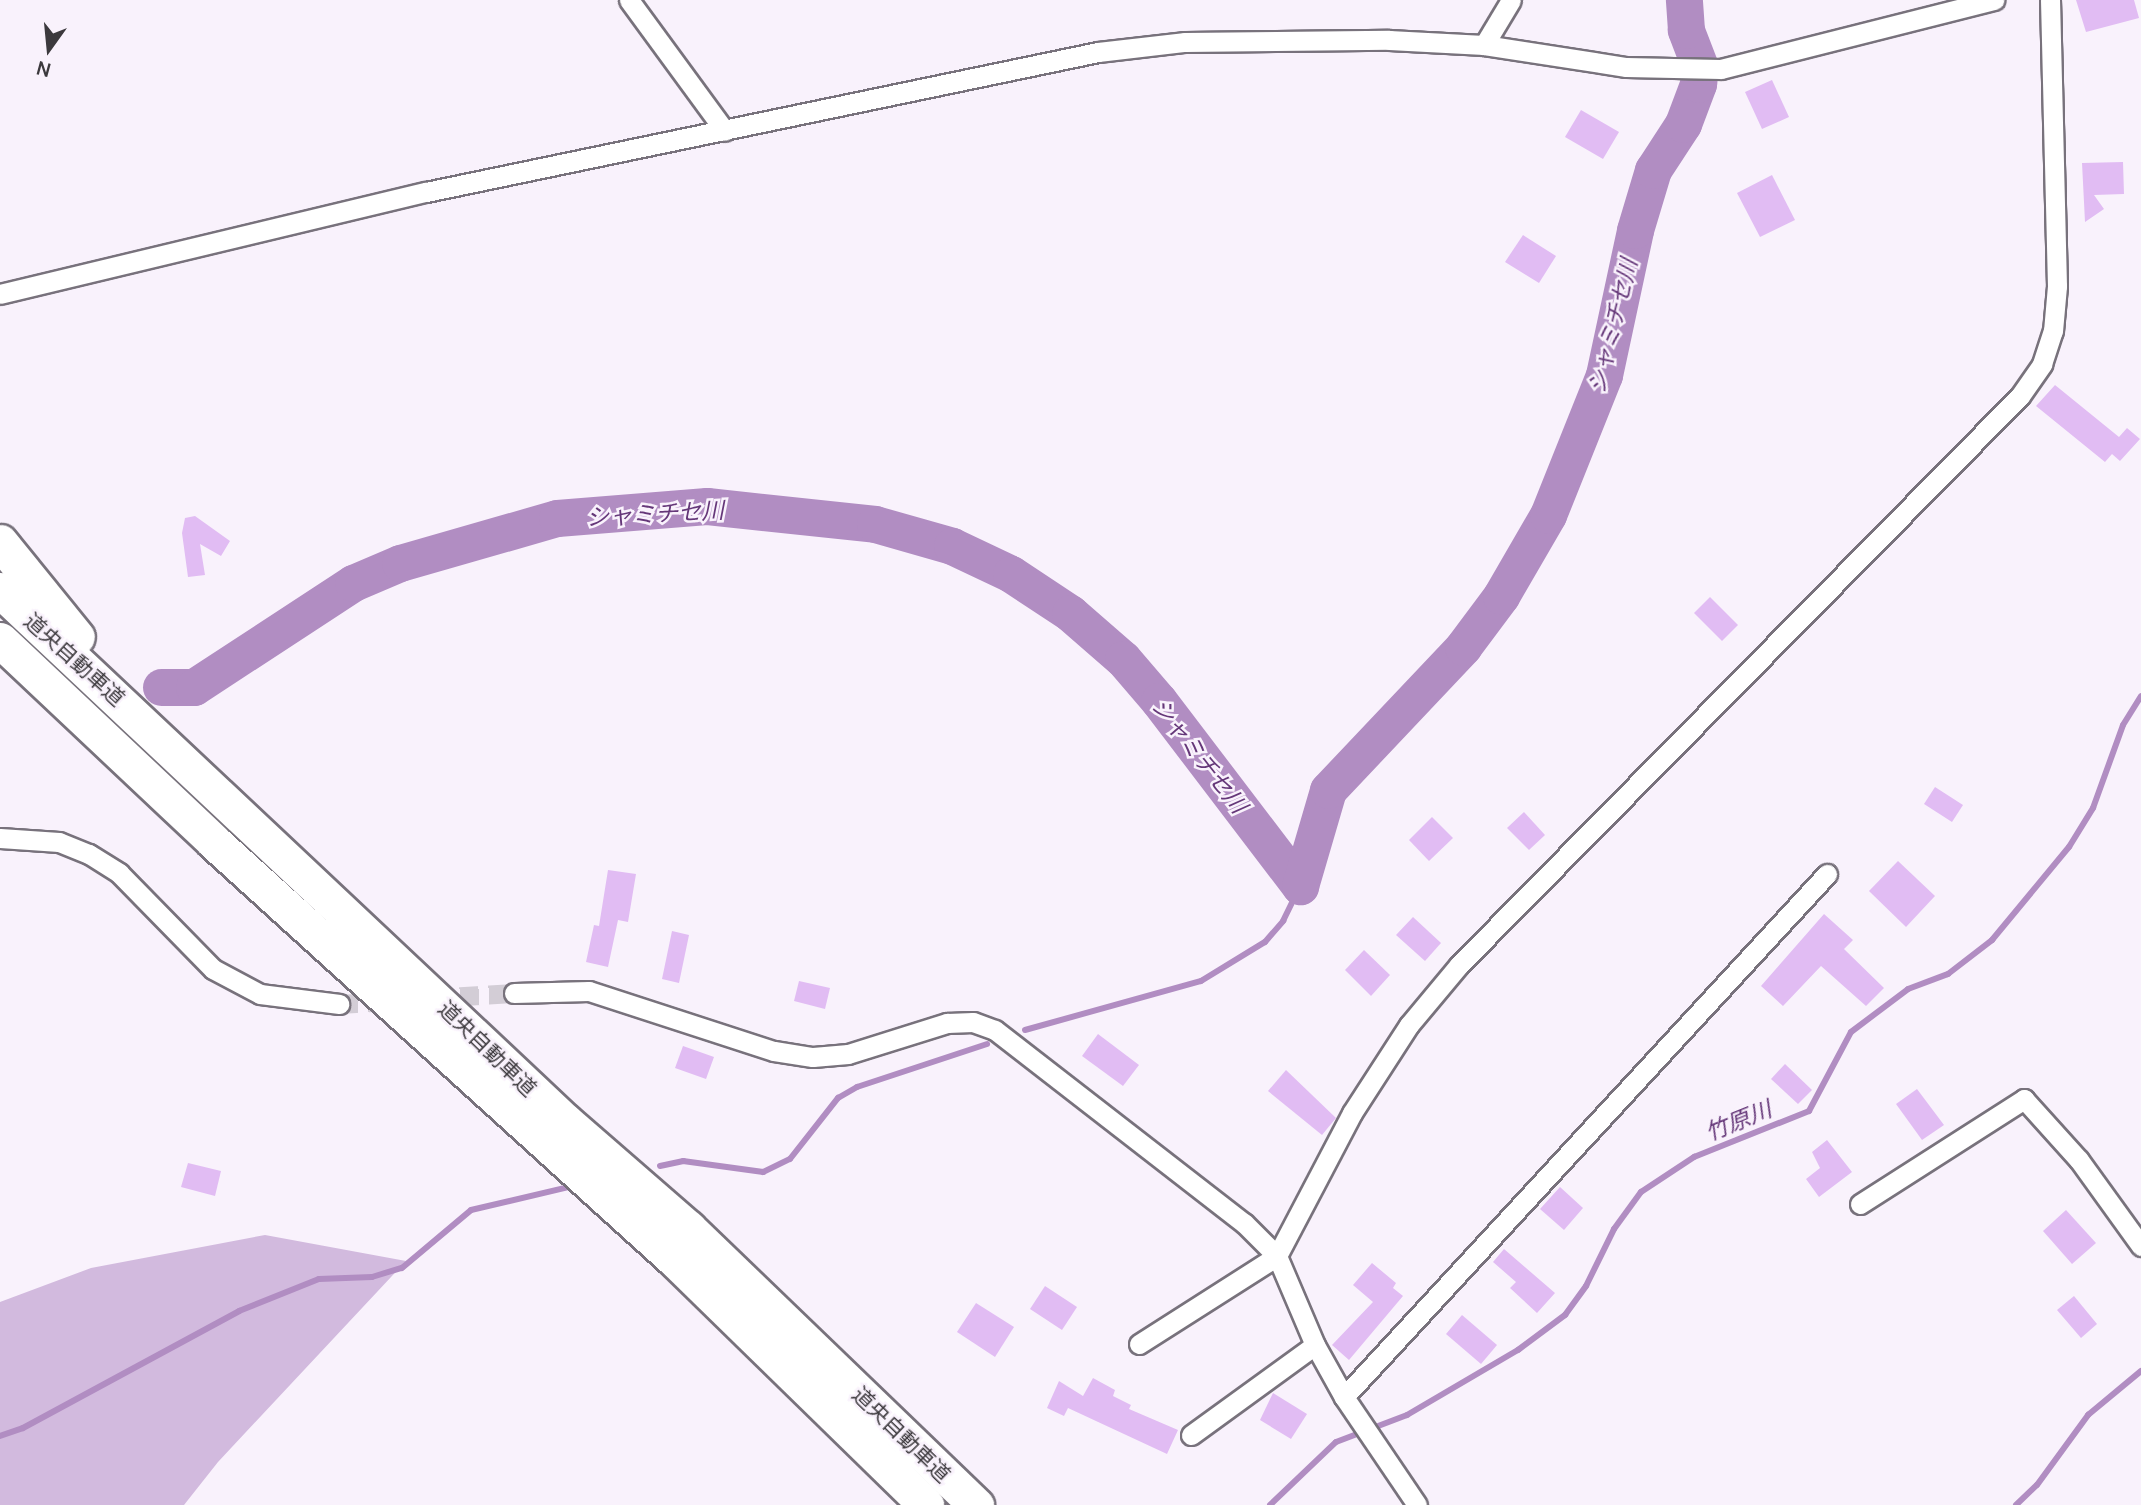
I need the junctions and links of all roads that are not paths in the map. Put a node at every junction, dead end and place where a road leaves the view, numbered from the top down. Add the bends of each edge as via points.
1 (629, 0) edge
2 (1511, 0) edge
3 (1994, 0) edge
4 (2050, 0) edge
5 (1484, 45) junction
6 (725, 131) junction
7 (0, 294) edge
8 (0, 542) edge
9 (0, 590) edge
10 (0, 640) edge
11 (0, 656) edge
12 (150, 728) junction
13 (0, 838) edge
14 (214, 842) junction
15 (1827, 874) dead end
16 (514, 993) tunnel mouth
17 (339, 1004) tunnel mouth
18 (1860, 1204) dead end
19 (2141, 1246) edge
20 (1277, 1256) junction
21 (1139, 1344) dead end
22 (1315, 1345) junction
23 (1344, 1397) junction
24 (1191, 1435) dead end
25 (926, 1505) edge
26 (976, 1505) edge
27 (1417, 1505) edge

1 - 6 street
2 - 5 street
3 - 5 street via 1721,69 1626,67
4 - 20 street via 2057,286 2053,331 2042,364 2020,396 1459,965 1409,1025 1352,1113
5 - 6 street via 1282,40 1098,52
6 - 7 street via 426,192
8 - 12 highway
9 - 12 highway, 道央自動車道
10 - 14 highway, 道央自動車道
11 - 14 highway
12 - 26 highway, 道央自動車道 via 566,1122 688,1228
13 - 17 street via 59,842 89,854 119,873 213,969 260,994
14 - 25 highway, 道央自動車道 via 675,1261
15 - 23 street
16 - 20 street via 589,991 774,1051 813,1057 848,1054 947,1023 973,1021 995,1030 1032,1058 1244,1223
18 - 19 street via 2024,1099 2079,1160
20 - 21 street
20 - 22 street
22 - 23 street
22 - 24 street
23 - 27 street

